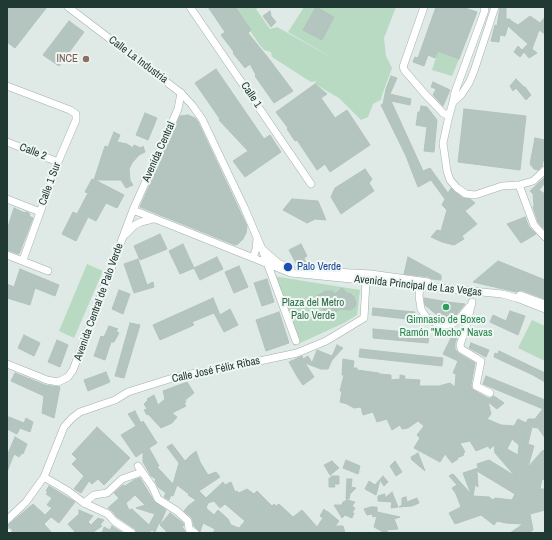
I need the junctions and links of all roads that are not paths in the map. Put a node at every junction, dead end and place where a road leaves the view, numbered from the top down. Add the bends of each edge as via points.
1 (68, 7) edge
2 (190, 7) edge
3 (424, 7) edge
4 (484, 7) edge
5 (495, 7) edge
6 (7, 86) edge
7 (181, 93) junction
8 (453, 102) junction
9 (178, 109) junction
10 (449, 116) junction
11 (202, 119) junction
12 (7, 142) edge
13 (58, 162) junction
14 (545, 170) edge
15 (311, 184) dead end
16 (520, 185) junction
17 (7, 199) edge
18 (133, 210) junction
19 (40, 212) junction
20 (153, 219) junction
21 (545, 237) edge
22 (257, 238) junction
23 (120, 242) junction
24 (262, 249) junction
25 (7, 255) edge
26 (251, 257) junction
27 (23, 260) junction
28 (267, 264) junction
29 (48, 271) dead end
30 (371, 274) junction
31 (366, 281) junction
32 (420, 286) junction
33 (476, 292) junction
34 (472, 302) junction
35 (545, 304) edge
36 (545, 309) edge
37 (296, 341) dead end
38 (7, 364) edge
39 (490, 394) dead end
40 (44, 477) junction
41 (84, 503) junction
42 (7, 520) edge
43 (132, 533) edge
44 (195, 533) edge

1 - 7 street, Calle La Industria
2 - 15 street, Calle 1
3 - 10 street via 403,66 424,93
4 - 8 street
5 - 8 street via 469,83
6 - 13 street, Calle 1 Sur via 76,114 76,120
7 - 9 street, Avenida Central
7 - 11 street, Calle La Industria
8 - 10 street
9 - 11 street, Calle La Industria via 182,106 188,107
9 - 18 street, Avenida Central
10 - 16 street via 443,144 450,180 458,188 466,194 475,195 502,186
11 - 22 street, Calle La Industria
12 - 13 street, Calle 2
13 - 19 street, Calle 1 Sur
14 - 16 street via 533,181
16 - 21 street via 534,226
17 - 19 street
18 - 20 street, Avenida Principal de Las Vegas
18 - 23 street, Avenida Central de Palo Verde
19 - 27 street, Calle 1 Sur
20 - 23 street via 135,225
20 - 26 street, Avenida Principal de Las Vegas
22 - 24 street, Calle La Industria
22 - 26 street via 256,249
23 - 38 street, Avenida Central de Palo Verde via 79,358 68,377 58,382 47,380
24 - 28 street, Calle La Industria
24 - 30 street, Avenida Principal de Las Vegas via 292,269
25 - 27 street
26 - 28 street, Avenida Principal de Las Vegas
27 - 29 street
28 - 31 street, Avenida Principal de Las Vegas via 291,273
28 - 37 street, Calle La Industria
30 - 31 street
30 - 35 street, Avenida Principal de Las Vegas via 504,291
31 - 32 street, Avenida Principal de Las Vegas
31 - 40 street, Calle José Félix Ribas via 364,318 326,341 297,353 179,376 128,392 115,400 80,412 64,427
32 - 33 street, Avenida Principal de Las Vegas
32 - 34 street via 421,309 426,317 434,322 445,325 454,323
33 - 34 street
33 - 36 street, Avenida Principal de Las Vegas via 502,294
34 - 39 street via 460,345 461,349 482,361 476,386
40 - 41 street
40 - 42 street, Calle José Félix Ribas via 26,502
41 - 43 street via 108,514
41 - 44 street via 94,495 107,493 122,479 140,469 158,499 188,521 189,529

